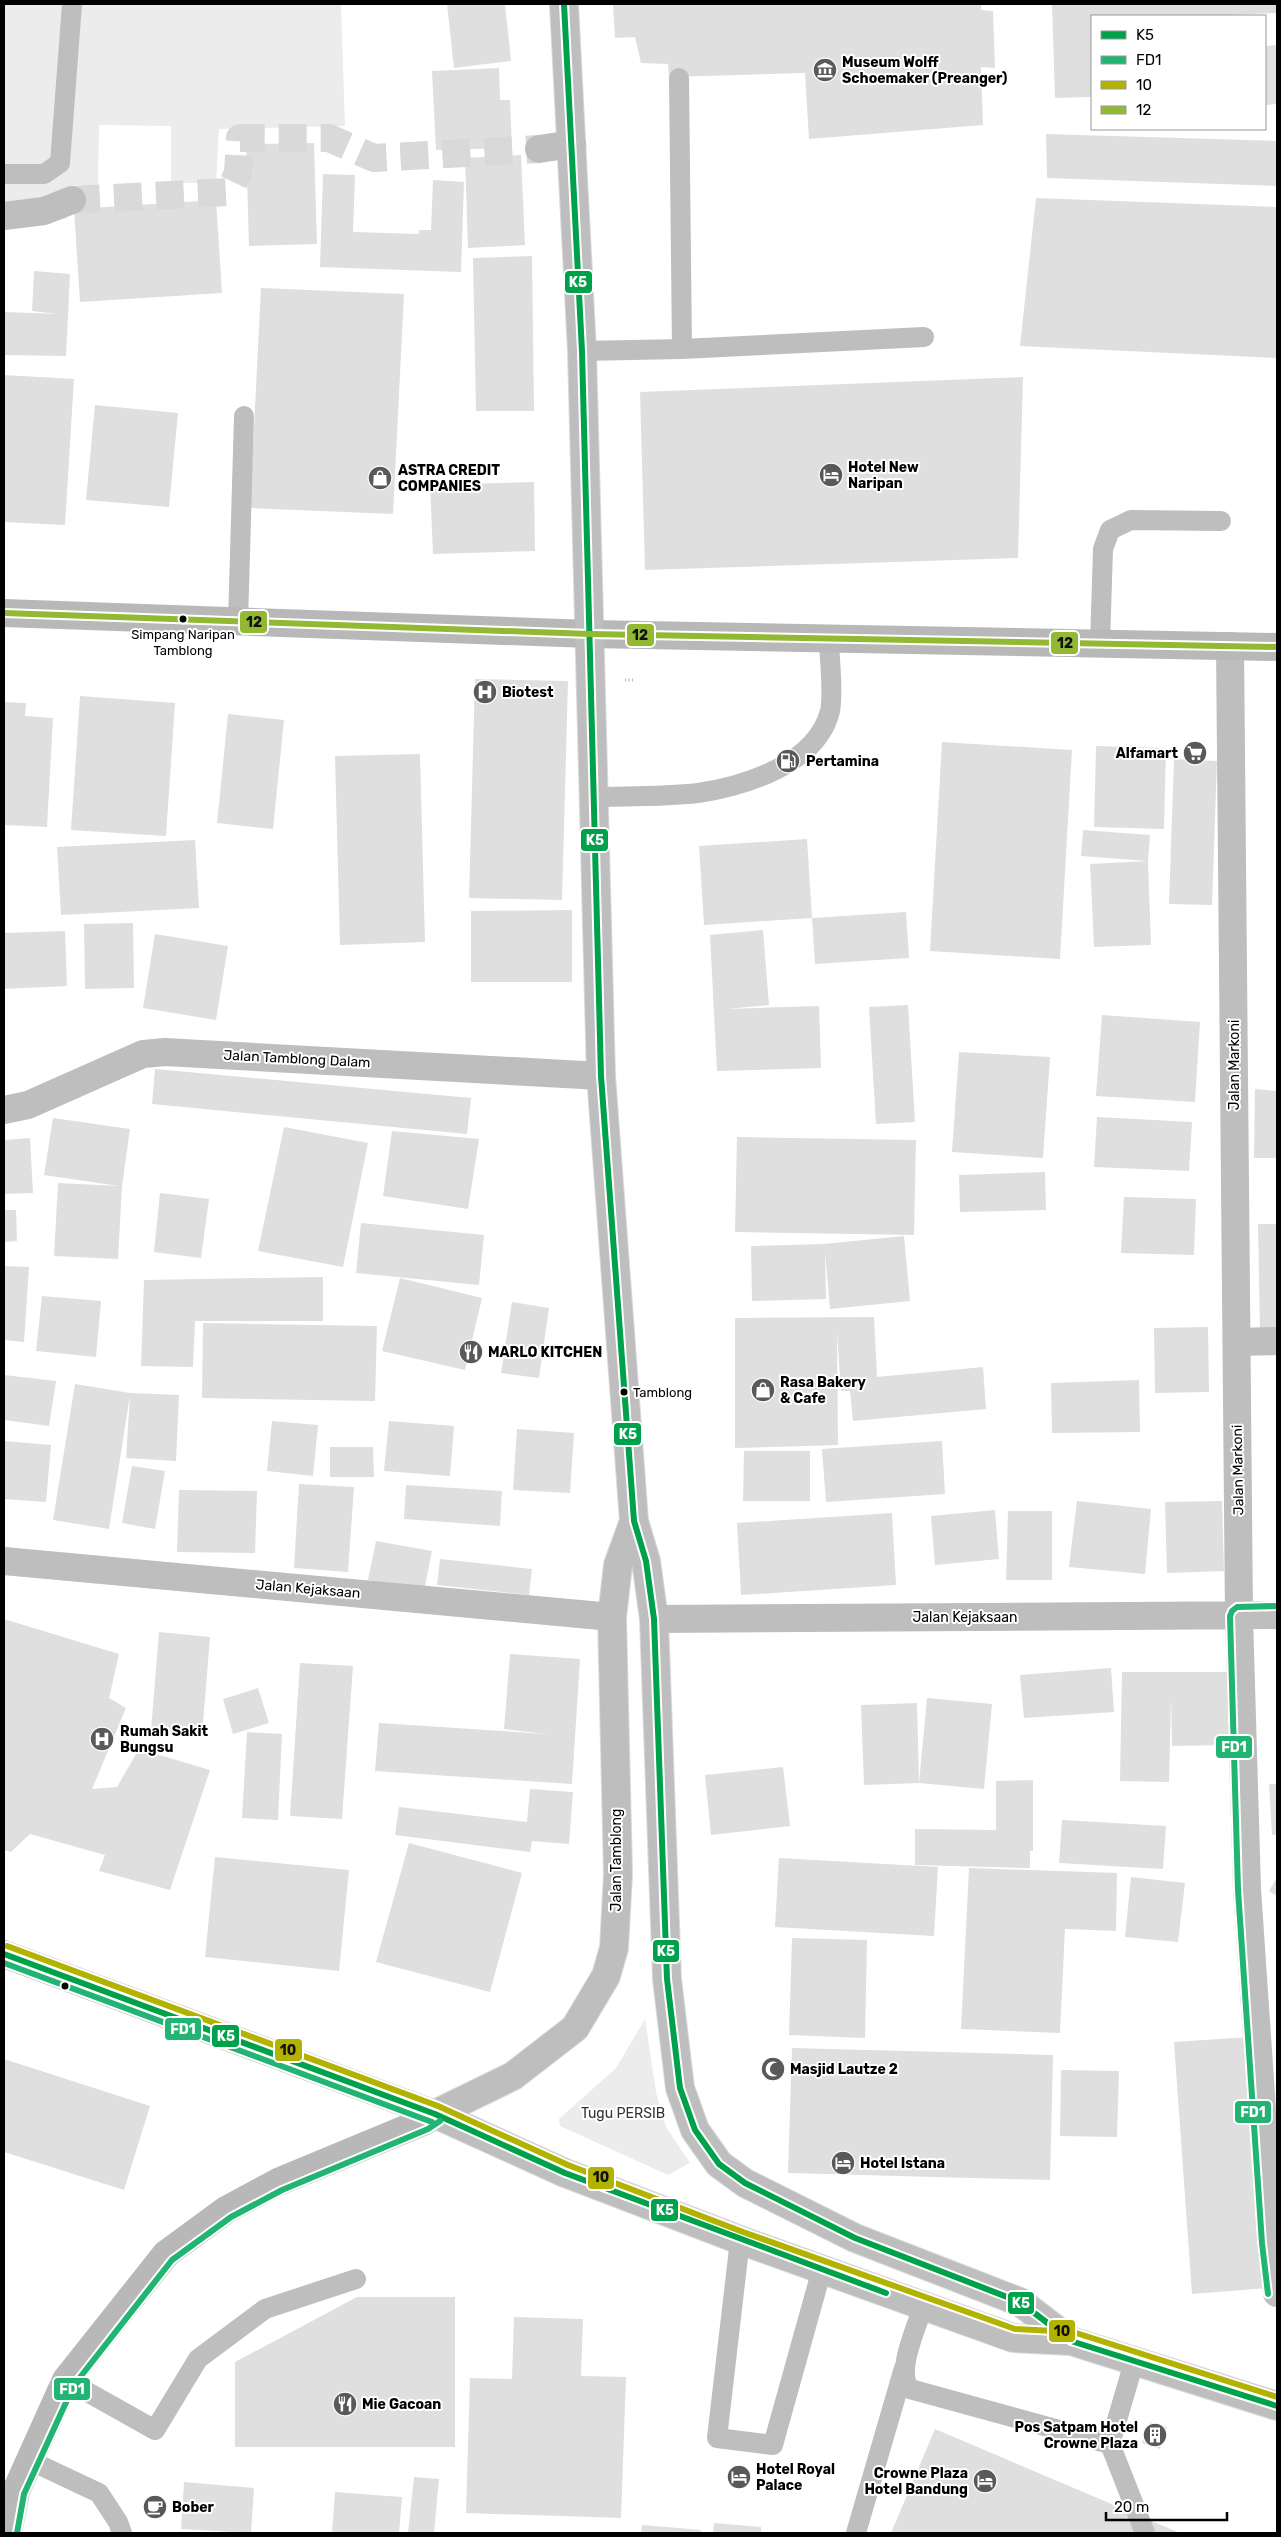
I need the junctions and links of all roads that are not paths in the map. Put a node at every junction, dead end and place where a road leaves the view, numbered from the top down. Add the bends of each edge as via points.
1 (72, 4) edge
2 (564, 4) edge
3 (679, 78) dead end
4 (572, 144) junction
5 (539, 149) tunnel mouth
6 (4, 174) edge
7 (72, 200) tunnel mouth
8 (4, 216) edge
9 (924, 337) dead end
10 (682, 349) junction
11 (582, 350) junction
12 (244, 416) dead end
13 (1221, 521) dead end
14 (4, 613) edge
15 (238, 622) junction
16 (590, 634) junction
17 (829, 638) junction
18 (1100, 644) junction
19 (1230, 646) junction
20 (1277, 647) edge
21 (594, 797) junction
22 (601, 1076) junction
23 (4, 1110) edge
24 (1277, 1341) edge
25 (1237, 1342) junction
26 (634, 1521) junction
27 (4, 1561) edge
28 (1277, 1615) edge
29 (1239, 1616) junction
30 (612, 1617) junction
31 (654, 1620) junction
32 (4, 1954) edge
33 (435, 2114) junction
34 (740, 2240) junction
35 (1274, 2242) edge
36 (822, 2269) junction
37 (356, 2279) dead end
38 (1277, 2293) edge
39 (923, 2306) junction
40 (1071, 2341) junction
41 (1134, 2362) junction
42 (904, 2368) junction
43 (66, 2380) junction
44 (1277, 2406) edge
45 (1110, 2444) junction
46 (29, 2460) junction
47 (8, 2533) edge
48 (122, 2533) edge
49 (856, 2533) edge
50 (1145, 2533) edge

1 - 6 lane via 60,163 44,174
2 - 4 main road, Jalan Tamblong
3 - 10 lane
4 - 5 main road
4 - 11 main road, Jalan Tamblong
7 - 8 main road via 44,212
9 - 10 lane
10 - 11 lane
11 - 16 main road, Jalan Tamblong
12 - 15 lane
13 - 18 lane via 1131,520 1110,530 1103,549
14 - 15 main road
15 - 16 main road
16 - 17 main road
16 - 21 main road, Jalan Tamblong
17 - 18 main road
17 - 21 lane via 830,710 820,733 799,757 754,779 698,793
18 - 19 main road
19 - 20 main road
19 - 25 main road, Jalan Markoni
21 - 22 main road, Jalan Tamblong
22 - 23 main road, Jalan Tamblong Dalam via 165,1052 142,1054 28,1105
22 - 26 main road, Jalan Tamblong
24 - 25 main road
25 - 29 main road, Jalan Markoni
26 - 30 main road, Jalan Tamblong via 618,1565
26 - 31 main road, Jalan Tamblong via 646,1562
27 - 30 main road, Jalan Kejaksaan
28 - 29 main road, Jalan Kejaksaan
29 - 31 main road, Jalan Kejaksaan
29 - 35 main road, Jalan Markoni via 1248,1890
30 - 33 main road, Jalan Tamblong via 618,1874 614,1948 606,1976 575,2028 513,2076
31 - 40 main road, Jalan Tamblong via 667,1979 680,2088 695,2130 719,2164 746,2183 855,2238 1020,2302
32 - 33 main road
33 - 34 main road via 566,2173
33 - 43 main road via 278,2182 226,2210 166,2254
34 - 36 main road
34 - 36 lane via 717,2438 773,2445
35 - 38 main road, Jalan Markoni
36 - 39 main road
37 - 43 lane via 265,2309 198,2359 155,2430
39 - 40 main road via 1013,2338
39 - 42 lane
40 - 41 main road
41 - 44 main road
41 - 45 lane
42 - 45 lane via 905,2382 910,2389
42 - 49 lane
43 - 46 main road
45 - 50 lane
46 - 47 main road via 16,2491
46 - 48 lane via 99,2492

